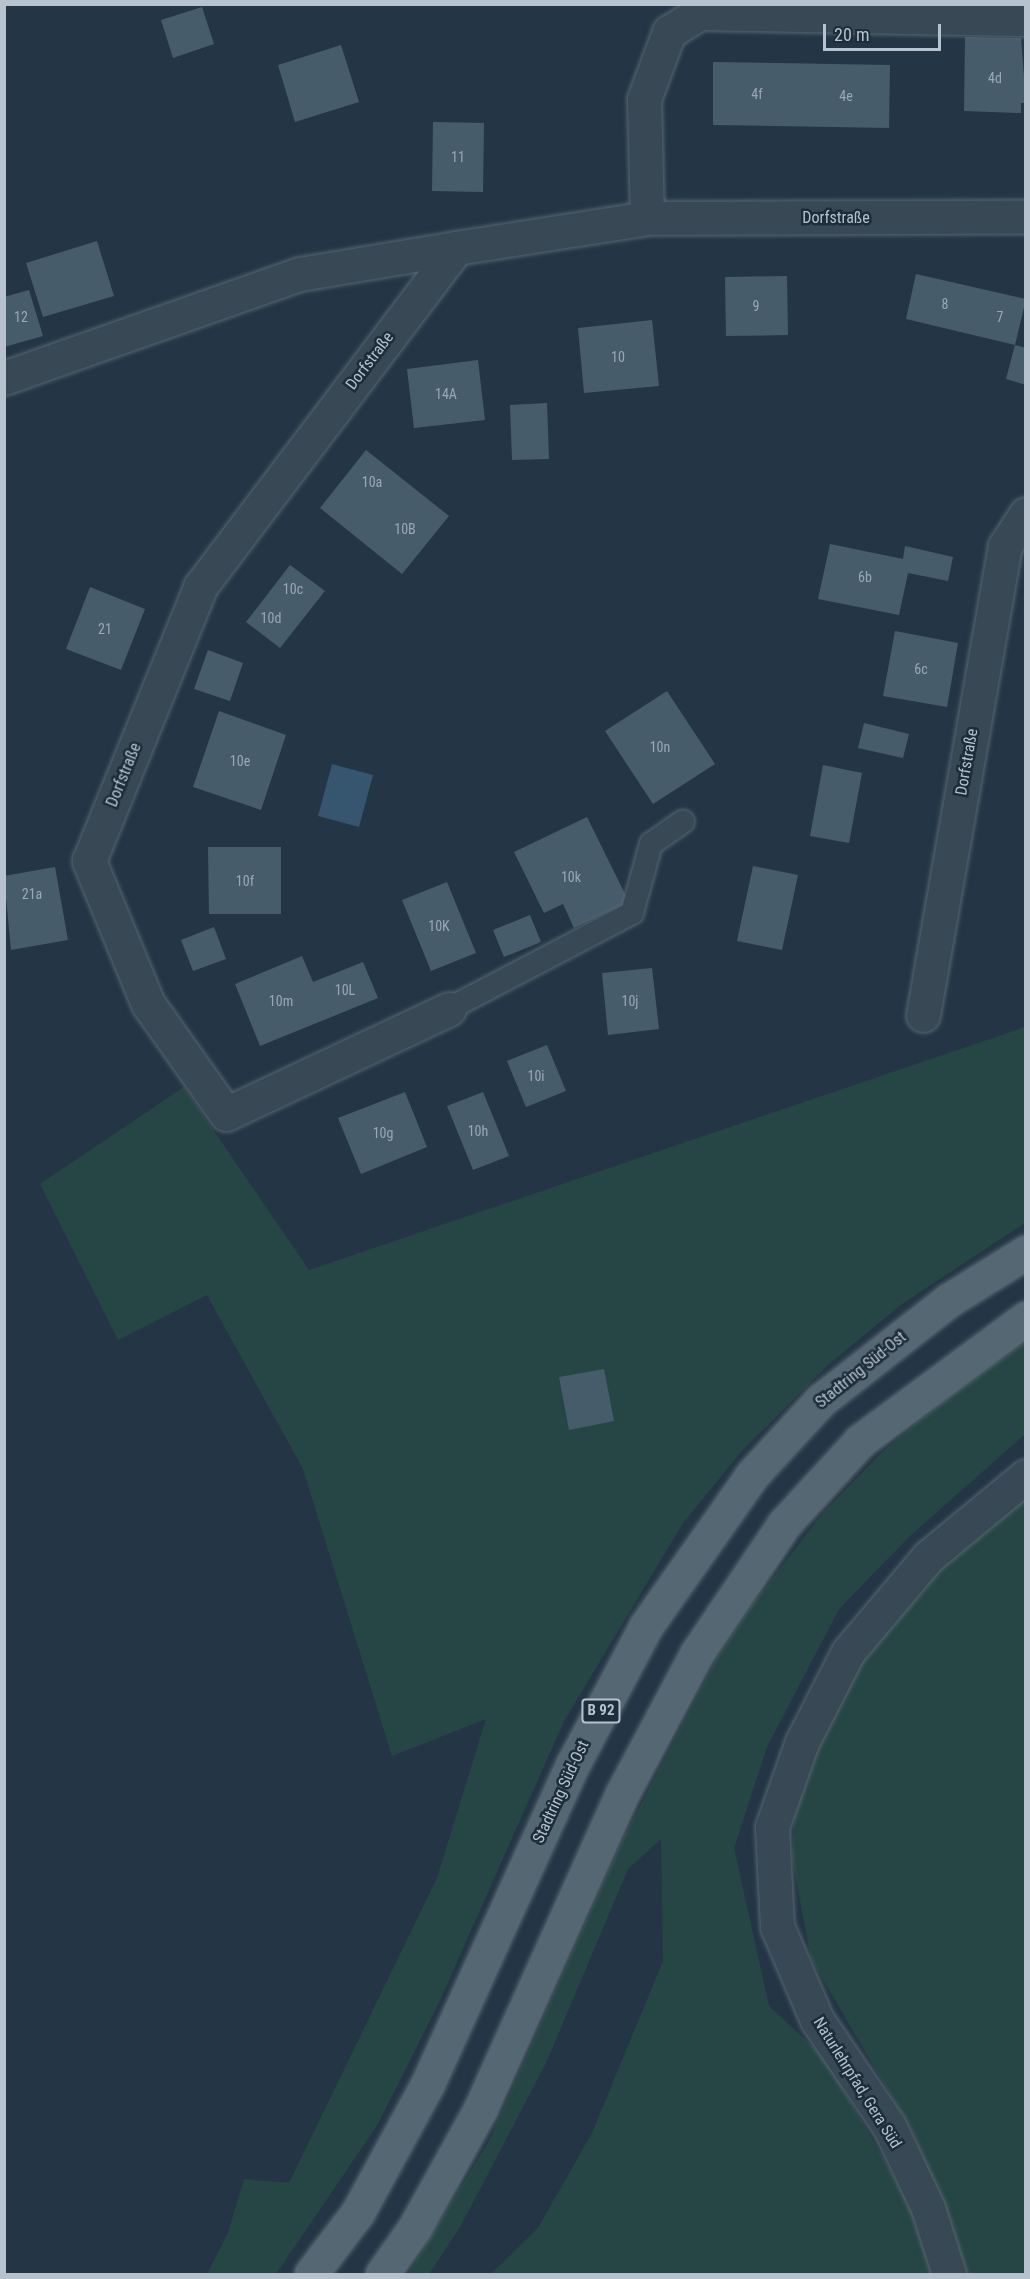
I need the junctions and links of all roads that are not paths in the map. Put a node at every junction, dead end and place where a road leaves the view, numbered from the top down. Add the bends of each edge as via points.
1 (1026, 19) edge
2 (1026, 217) edge
3 (647, 218) junction
4 (456, 248) junction
5 (9, 373) edge
6 (1026, 514) edge
7 (683, 822) dead end
8 (448, 1010) joint
9 (923, 1015) dead end
10 (1026, 1252) edge
11 (1026, 1318) edge
12 (1026, 1476) edge
13 (311, 2274) edge
14 (382, 2274) edge
15 (949, 2274) edge

1 - 3 street via 700,14 669,32 644,99
2 - 3 street, Dorfstraße
3 - 4 street, Dorfstraße
4 - 5 street, Dorfstraße via 300,274
4 - 8 street, Dorfstraße via 200,587 89,861 148,1004 226,1114
6 - 9 street, Dorfstraße via 1005,546
7 - 8 lane via 651,844 632,912
10 - 13 main road, Stadtring Süd-Ost / B 92 via 949,1299 821,1400 752,1475 652,1617 573,1764 428,2083 358,2212
11 - 14 main road via 860,1441 784,1524 703,1643 622,1794 480,2110 414,2229
12 - 15 street, Naturlehrpfad, Gera Süd via 928,1557 848,1652 802,1742 772,1827 777,1926 817,2020 889,2126 928,2208

